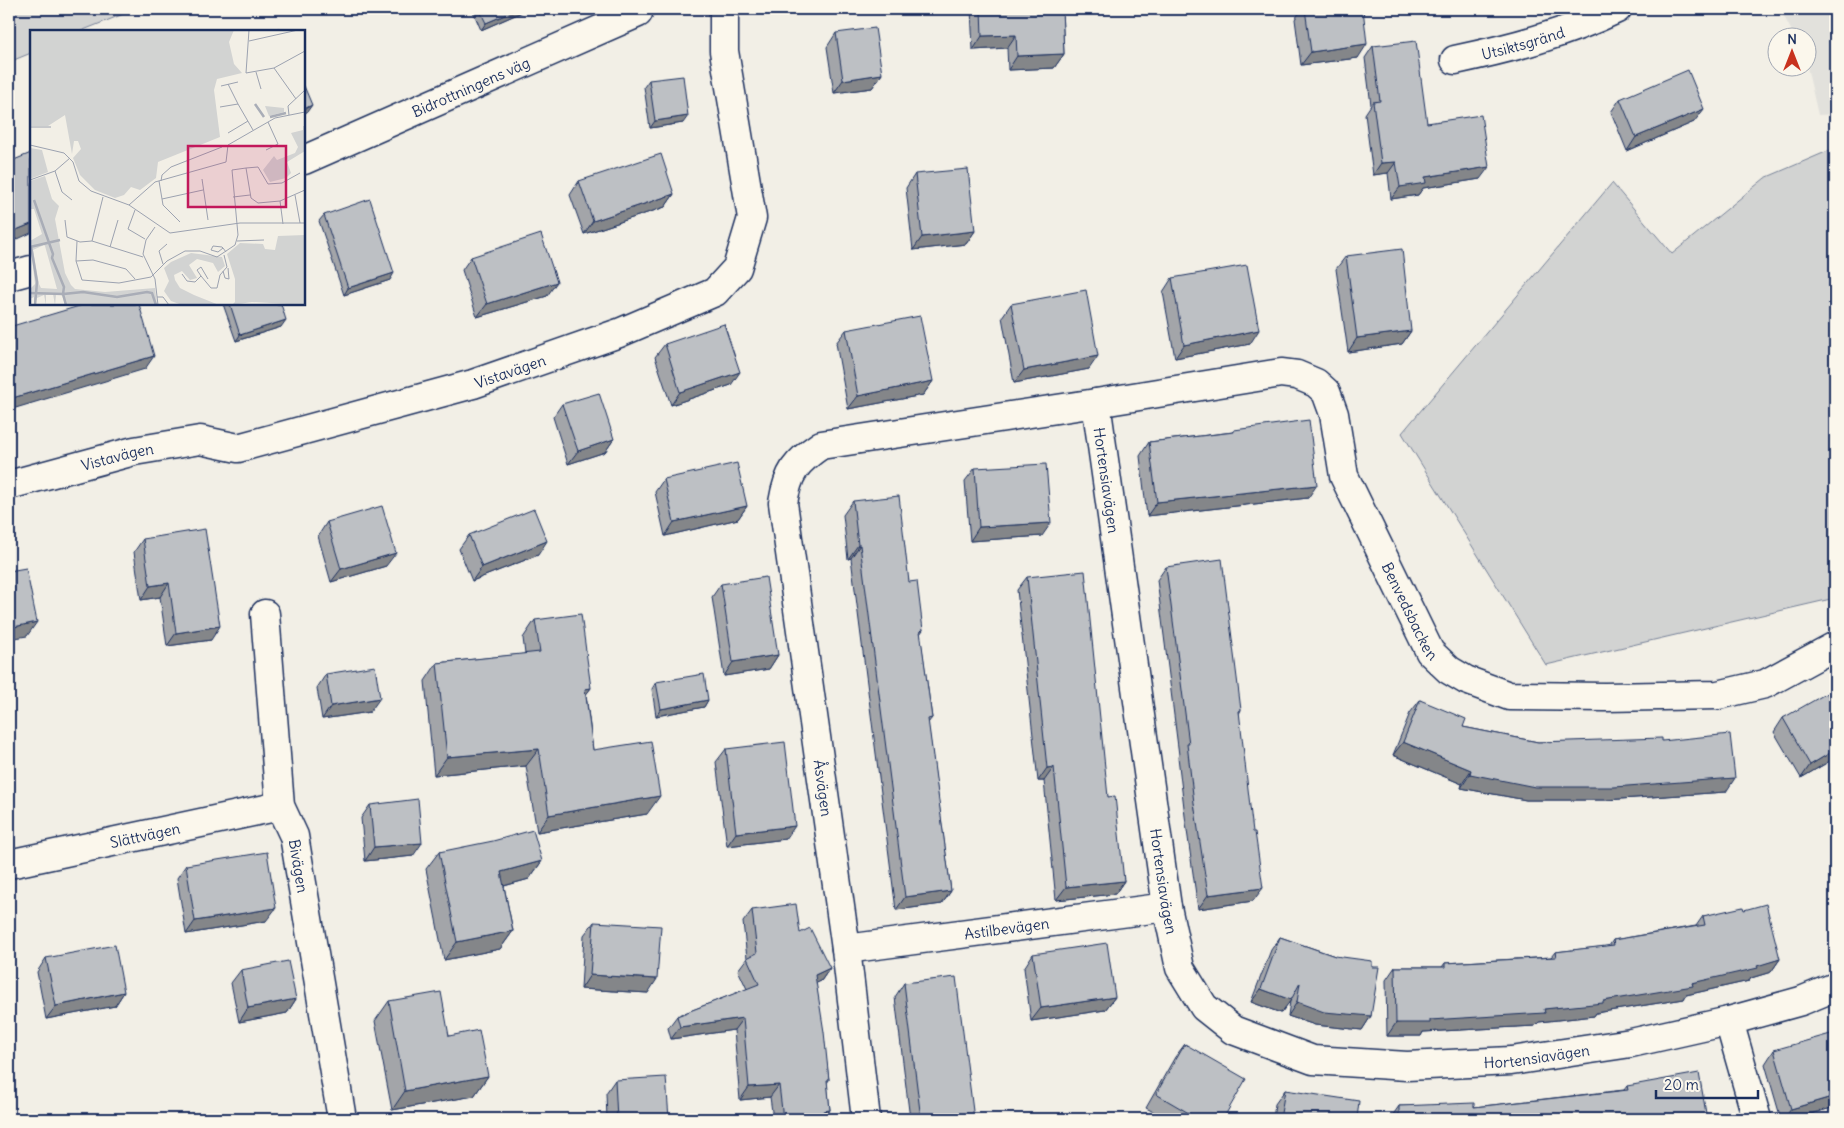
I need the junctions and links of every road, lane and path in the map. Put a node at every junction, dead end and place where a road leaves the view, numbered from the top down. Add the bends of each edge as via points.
1 (724, 9) edge
2 (1617, 9) edge
3 (638, 13) dead end
4 (1455, 60) dead end
5 (305, 160) edge
6 (30, 270) edge
7 (9, 276) edge
8 (1096, 403) junction
9 (9, 485) edge
10 (265, 614) dead end
11 (1835, 646) edge
12 (280, 806) junction
13 (9, 864) edge
14 (1167, 907) junction
15 (846, 949) junction
16 (1835, 987) edge
17 (1729, 1021) junction
18 (342, 1119) edge
19 (866, 1119) edge
20 (1757, 1119) edge

1 - 9 street, Vistavägen via 724,51 752,218 737,268 715,292 619,333 473,384 238,448 200,440 134,450
2 - 4 street, Utsiktsgränd via 1590,22 1514,47
3 - 5 street, Bidrottningens väg
6 - 7 street
8 - 11 street, Benvedsbacken via 1281,373 1316,382 1326,392 1334,414 1344,476 1430,652 1449,670 1487,689 1509,696 1718,695 1765,684
8 - 14 street, Hortensiavägen
8 - 15 street, Åsvägen via 821,445 799,460 786,482 783,503
10 - 12 street, Bivägen
12 - 13 street, Slättvägen
12 - 18 street, Bivägen via 294,836
14 - 15 street, Astilbevägen
14 - 17 street, Hortensiavägen via 1180,968 1204,1007 1233,1030 1313,1060 1407,1066 1511,1061 1631,1043
15 - 19 street, Åsvägen
16 - 17 street, Hortensiavägen via 1801,1001
17 - 20 street

